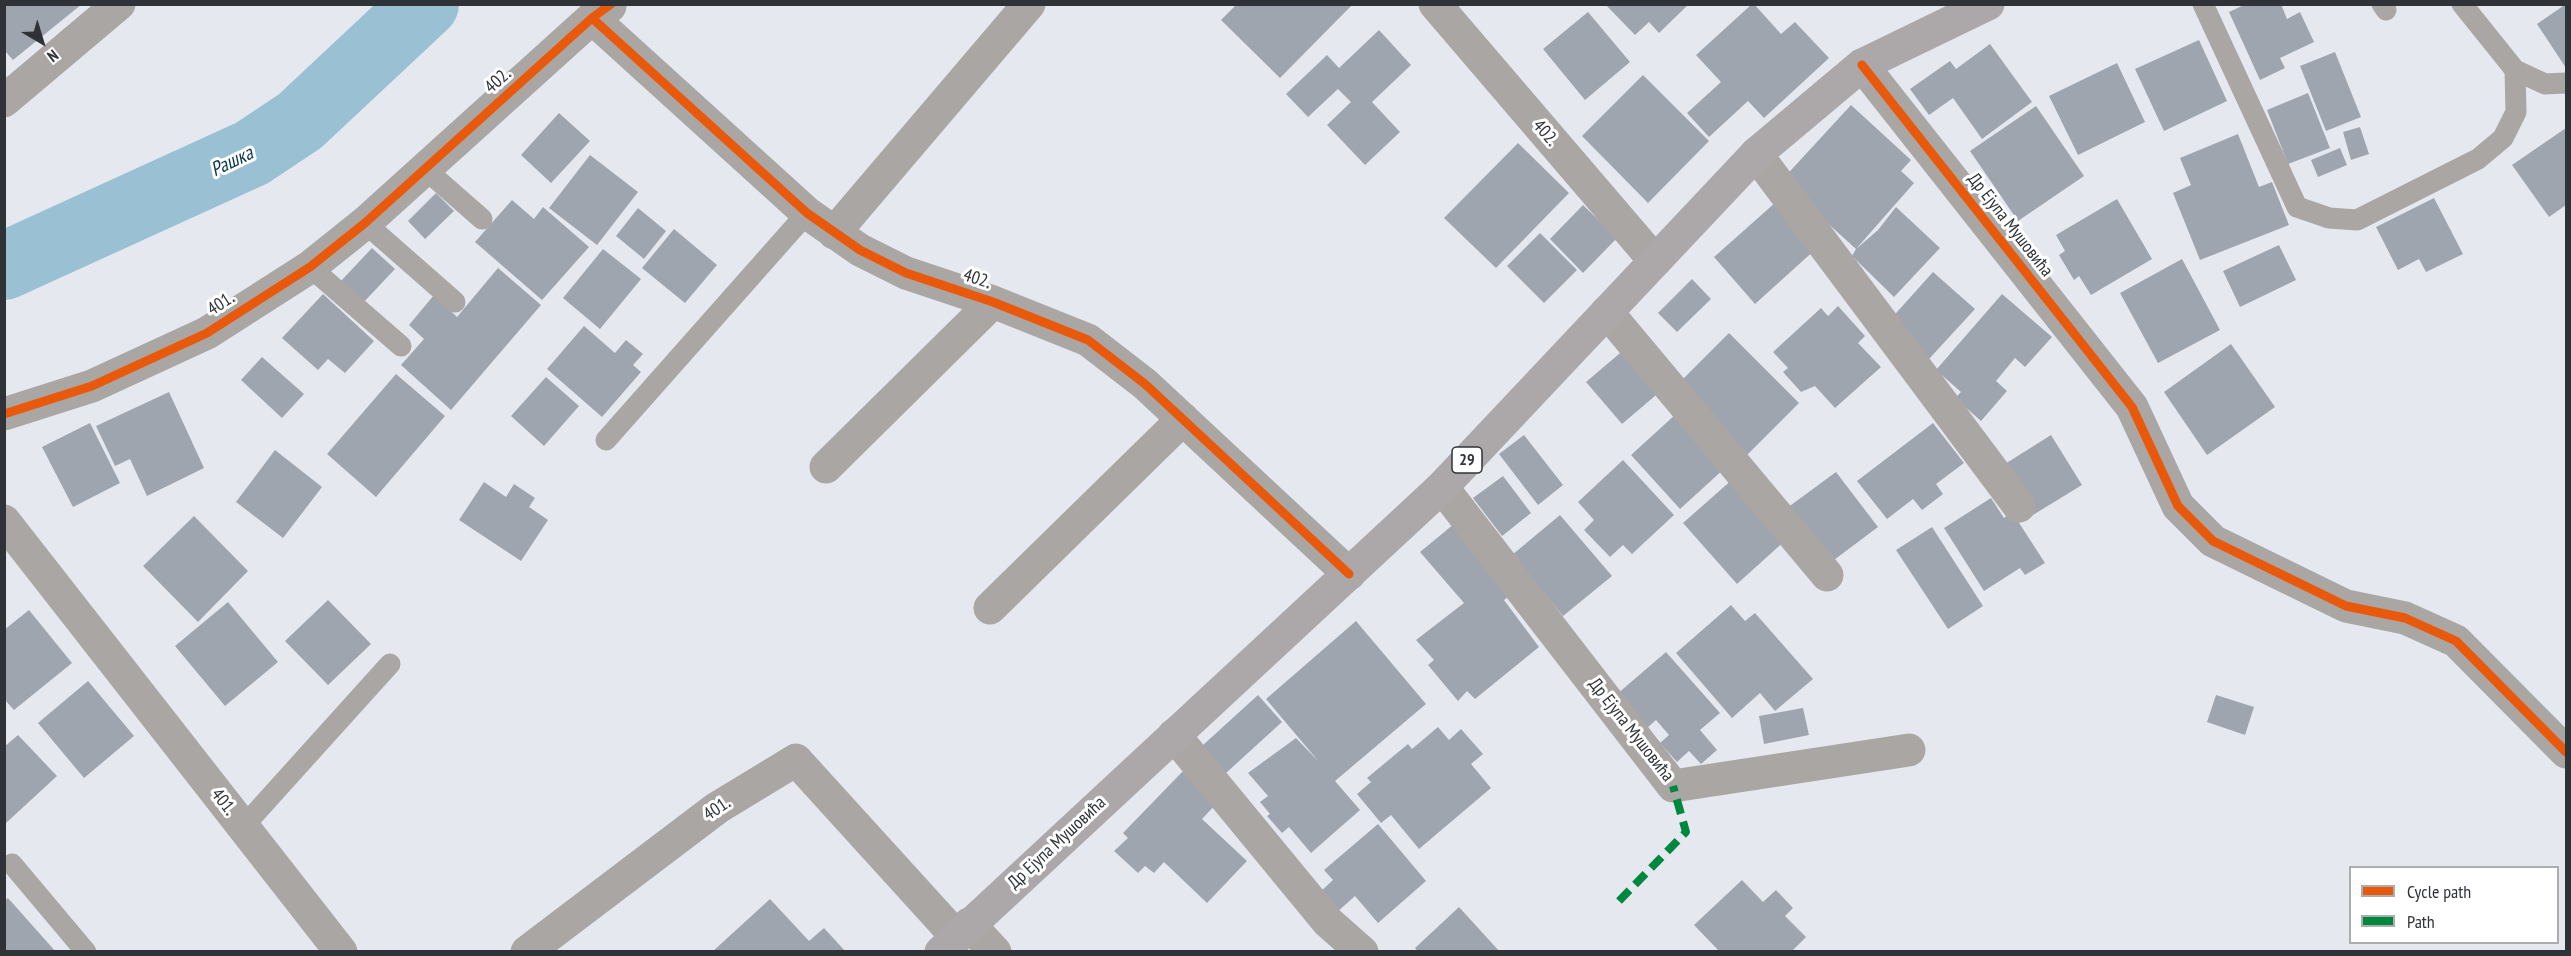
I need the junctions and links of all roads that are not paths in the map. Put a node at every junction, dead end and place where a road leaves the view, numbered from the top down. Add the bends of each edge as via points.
1 (120, 4) edge
2 (1029, 4) edge
3 (1435, 4) edge
4 (2203, 4) edge
5 (2462, 4) edge
6 (1980, 6) edge
7 (602, 11) edge
8 (1863, 65) junction
9 (2515, 70) junction
10 (2566, 82) edge
11 (4, 101) edge
12 (1756, 154) junction
13 (425, 169) junction
14 (807, 213) junction
15 (483, 219) dead end
16 (365, 223) junction
17 (834, 233) junction
18 (1655, 261) junction
19 (310, 267) junction
20 (455, 302) dead end
21 (993, 302) junction
22 (1606, 312) junction
23 (401, 346) dead end
24 (4, 414) edge
25 (1183, 420) junction
26 (606, 440) dead end
27 (826, 467) dead end
28 (1442, 486) junction
29 (2019, 506) dead end
30 (4, 521) edge
31 (1349, 574) junction
32 (1827, 575) dead end
33 (990, 608) dead end
34 (390, 663) dead end
35 (1174, 735) junction
36 (1909, 750) dead end
37 (2566, 752) edge
38 (242, 828) junction
39 (12, 864) dead end
40 (955, 937) edge
41 (86, 951) edge
42 (341, 951) edge
43 (527, 951) edge
44 (995, 951) edge
45 (1362, 951) edge

1 - 11 street
2 - 17 street
3 - 18 street, 402.
4 - 9 lane via 2297,207 2329,218 2357,220 2478,159 2503,138 2516,112
5 - 9 lane
6 - 8 main road, Др Ејупа Мушовића / 29
7 - 13 street, 402.
7 - 14 street, 402.
8 - 12 main road, Др Ејупа Мушовића / 29
8 - 37 street, Др Ејупа Мушовића via 2132,407 2178,506 2213,542 2346,606 2405,618 2456,641
9 - 10 lane via 2545,84
12 - 18 main road, Др Ејупа Мушовића / 29
12 - 29 street
13 - 15 lane
13 - 16 street, 401.
14 - 17 street, 402.
14 - 26 lane
16 - 19 street, 401.
16 - 20 lane
17 - 21 street, 402. via 906,273
18 - 22 main road, Др Ејупа Мушовића / 29
19 - 23 lane
19 - 24 street, 401. via 207,333 92,386
21 - 25 street, 402. via 1088,340 1145,384
21 - 27 street
22 - 28 main road, Др Ејупа Мушовића / 29
22 - 32 street
25 - 31 street, 402.
25 - 33 street
28 - 31 main road, Др Ејупа Мушовића / 29
28 - 36 street, Др Ејупа Мушовића via 1673,786
30 - 38 street, 401.
31 - 35 main road, Др Ејупа Мушовића / 29
34 - 38 lane, 401.
35 - 40 main road, Др Ејупа Мушовића / 29
35 - 45 street via 1328,922
38 - 42 street, 401.
39 - 41 lane
40 - 43 street, 401. via 796,760 717,808
40 - 44 street

